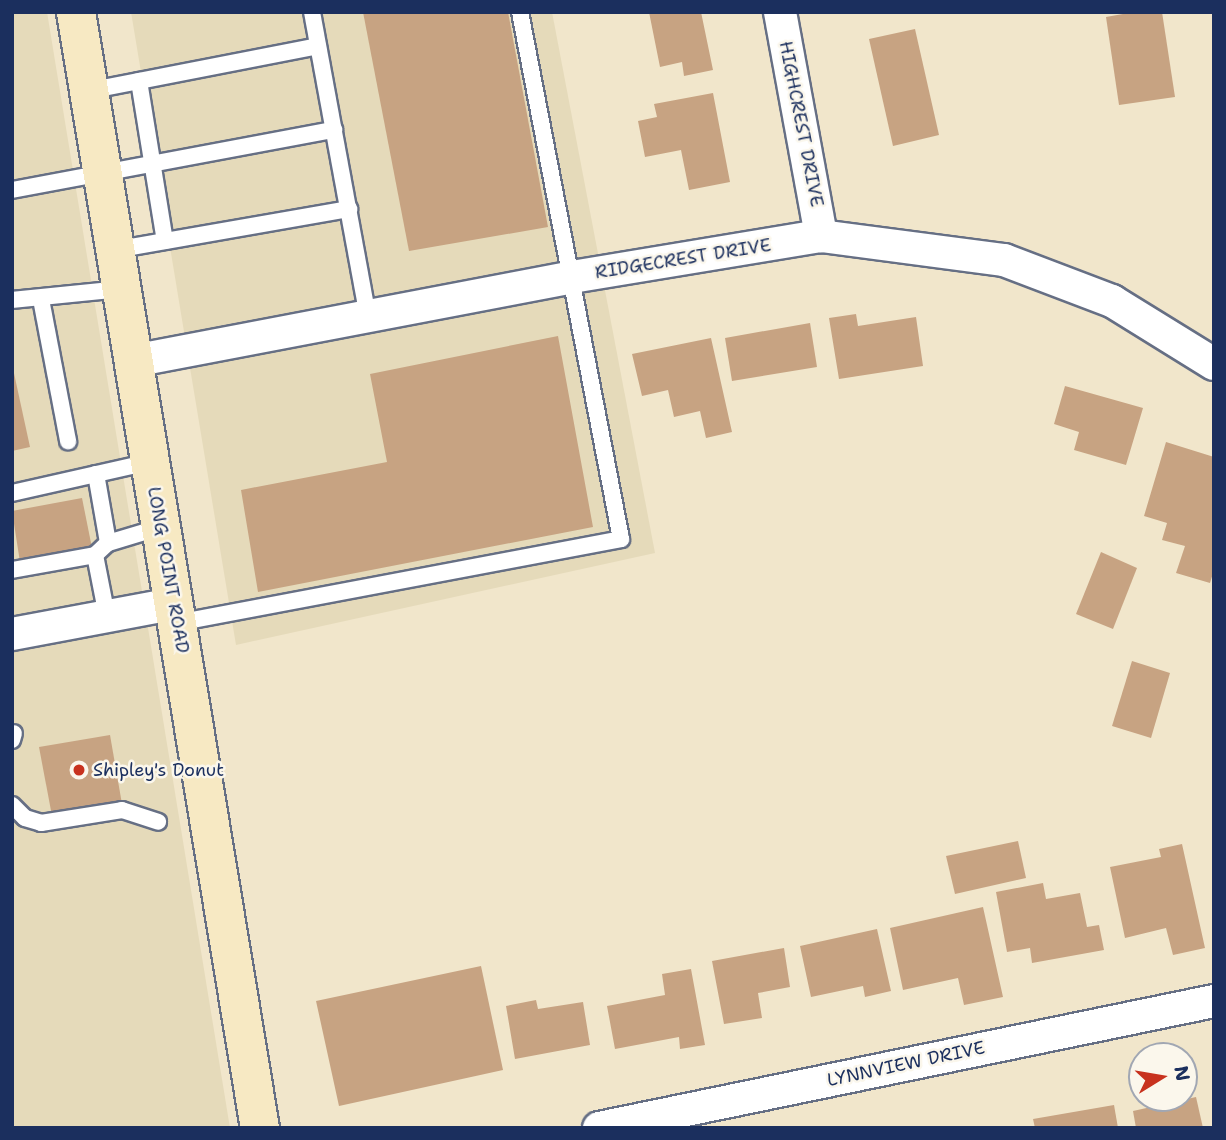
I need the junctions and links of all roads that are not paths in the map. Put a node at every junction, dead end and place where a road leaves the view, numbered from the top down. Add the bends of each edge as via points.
1 (76, 12) edge
2 (312, 12) edge
3 (520, 12) edge
4 (780, 12) edge
5 (318, 46) junction
6 (139, 81) junction
7 (88, 91) junction
8 (334, 130) junction
9 (153, 163) junction
10 (101, 173) junction
11 (12, 190) edge
12 (349, 209) junction
13 (821, 236) junction
14 (165, 241) junction
15 (114, 250) junction
16 (572, 277) junction
17 (120, 289) junction
18 (41, 299) junction
19 (12, 300) edge
20 (368, 316) junction
21 (133, 360) junction
22 (1214, 364) edge
23 (68, 441) dead end
24 (150, 462) junction
25 (96, 474) junction
26 (12, 493) edge
27 (161, 527) junction
28 (108, 543) junction
29 (95, 555) junction
30 (12, 570) edge
31 (175, 613) junction
32 (107, 616) junction
33 (12, 634) edge
34 (12, 805) edge
35 (158, 822) dead end
36 (1214, 1001) edge
37 (260, 1128) edge
38 (599, 1128) edge

1 - 7 main road, LONG POINT ROAD
2 - 5 lane
3 - 16 lane
4 - 13 street, HIGHCREST DRIVE
5 - 6 lane
5 - 8 lane
6 - 7 lane
6 - 9 lane
7 - 10 main road, LONG POINT ROAD
8 - 9 lane
8 - 12 lane
9 - 10 lane
9 - 14 lane
10 - 11 lane
10 - 15 main road, LONG POINT ROAD
12 - 14 lane
12 - 20 lane
13 - 16 street, RIDGECREST DRIVE
13 - 22 street, RIDGECREST DRIVE via 1004,260 1112,301
14 - 15 lane
15 - 17 main road, LONG POINT ROAD
16 - 20 street, RIDGECREST DRIVE
16 - 31 lane via 621,539
17 - 18 lane
17 - 21 main road, LONG POINT ROAD
18 - 19 lane
18 - 23 lane
20 - 21 street, RIDGECREST DRIVE
21 - 24 main road, LONG POINT ROAD
24 - 25 lane
24 - 27 main road, LONG POINT ROAD
25 - 26 lane
25 - 28 lane
27 - 28 lane
27 - 31 main road, LONG POINT ROAD
28 - 29 lane
29 - 30 lane
29 - 32 lane
31 - 32 street
31 - 37 main road, LONG POINT ROAD
32 - 33 street
34 - 35 lane via 25,818 41,823 122,810
36 - 38 street, LYNNVIEW DRIVE

